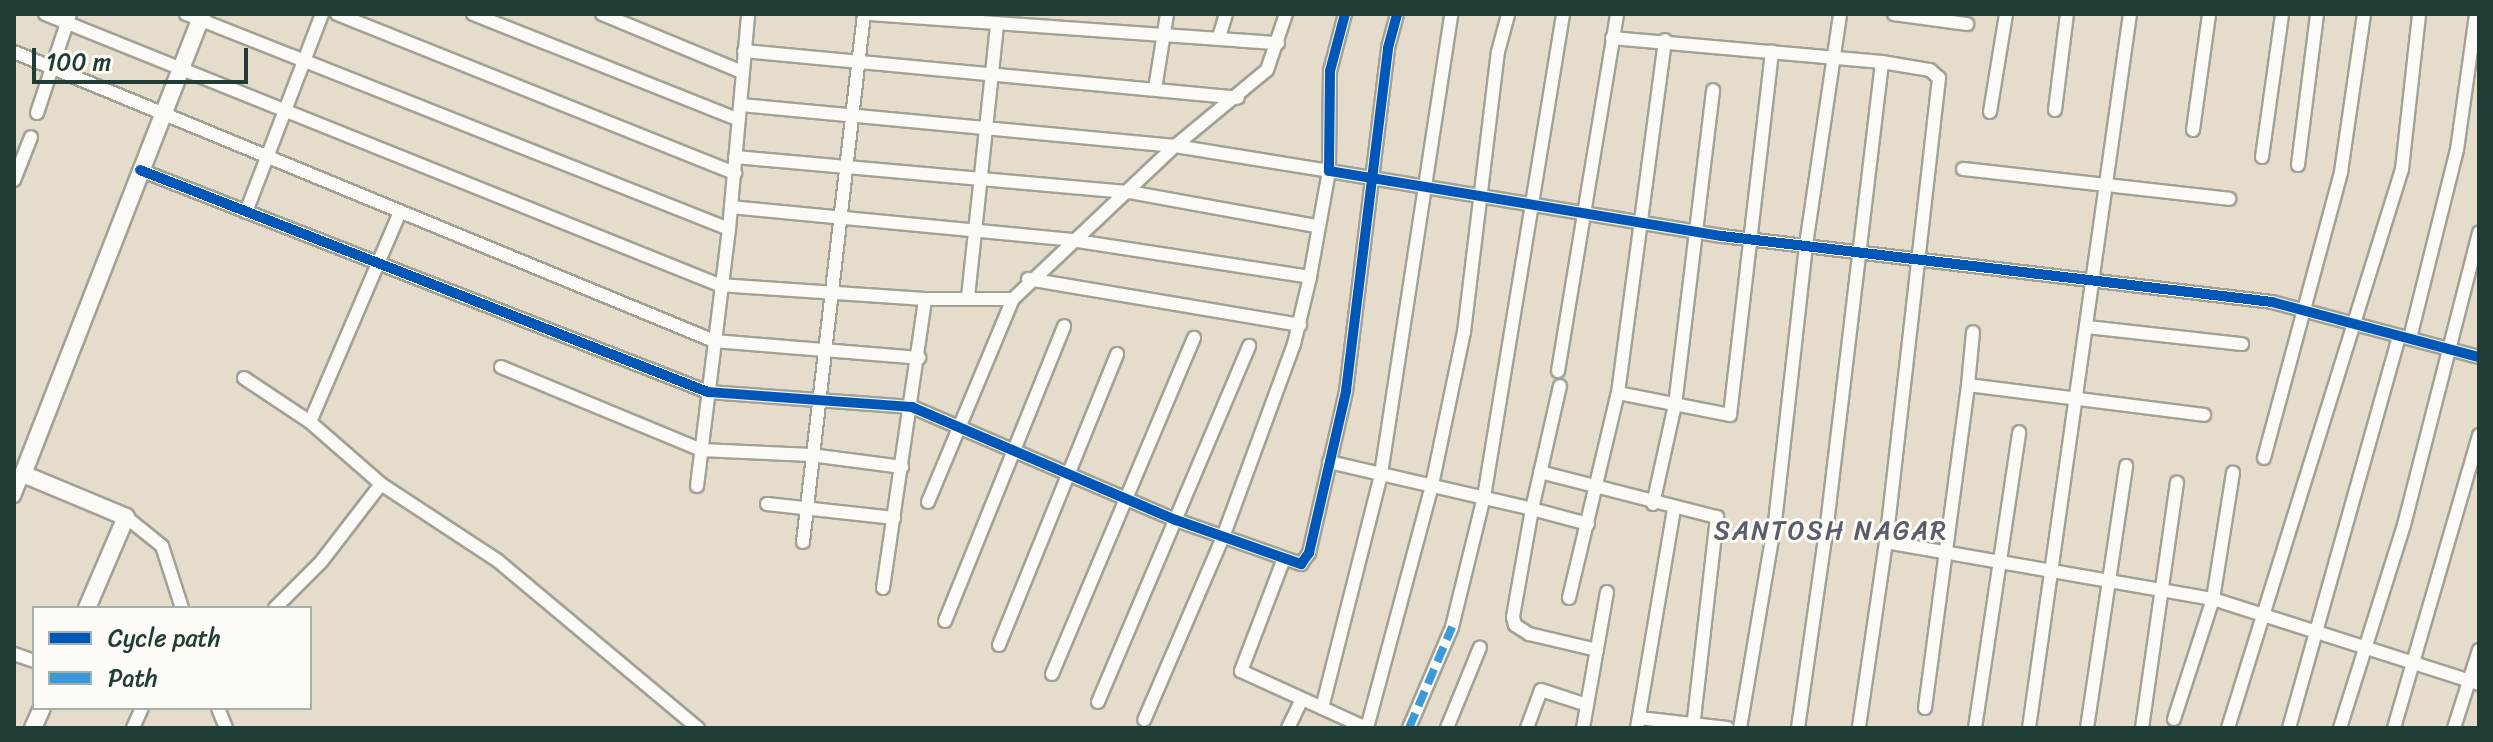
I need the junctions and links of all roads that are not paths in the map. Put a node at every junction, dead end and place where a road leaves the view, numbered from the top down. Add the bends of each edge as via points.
1 (45, 14) edge
2 (322, 14) edge
3 (337, 14) edge
4 (473, 14) edge
5 (602, 14) edge
6 (734, 14) edge
7 (867, 14) edge
8 (1167, 14) edge
9 (1226, 14) edge
10 (1286, 14) edge
11 (1345, 14) edge
12 (1397, 14) edge
13 (1451, 14) edge
14 (1508, 14) edge
15 (1563, 14) edge
16 (1617, 14) edge
17 (1840, 14) edge
18 (1894, 14) edge
19 (2006, 14) edge
20 (2067, 14) edge
21 (2130, 14) edge
22 (2209, 14) edge
23 (2282, 14) edge
24 (2317, 14) edge
25 (2364, 14) edge
26 (2419, 14) edge
27 (2476, 14) edge
28 (196, 16) edge
29 (748, 16) edge
30 (68, 19) edge
31 (1967, 24) dead end
32 (997, 25) junction
33 (1160, 36) junction
34 (1219, 37) junction
35 (1612, 38) junction
36 (1665, 40) junction
37 (1278, 43) junction
38 (744, 51) junction
39 (1772, 51) junction
40 (14, 52) edge
41 (1833, 57) junction
42 (305, 62) junction
43 (1882, 62) junction
44 (861, 63) junction
45 (53, 68) junction
46 (180, 68) junction
47 (742, 72) junction
48 (990, 74) junction
49 (1155, 89) junction
50 (1713, 90) dead end
51 (1238, 98) junction
52 (741, 105) junction
53 (286, 109) junction
54 (2055, 110) dead end
55 (1990, 112) dead end
56 (37, 113) dead end
57 (853, 116) junction
58 (161, 117) junction
59 (739, 120) junction
60 (986, 127) junction
61 (2193, 130) dead end
62 (31, 137) dead end
63 (1175, 146) junction
64 (735, 157) junction
65 (2262, 157) dead end
66 (266, 160) junction
67 (2298, 165) dead end
68 (846, 169) junction
69 (1963, 169) dead end
70 (140, 170) junction
71 (1329, 171) junction
72 (735, 173) junction
73 (1375, 176) junction
74 (14, 180) edge
75 (978, 181) junction
76 (2108, 184) junction
77 (1429, 185) junction
78 (1129, 192) junction
79 (1482, 194) junction
80 (2229, 199) dead end
81 (1530, 202) junction
82 (731, 207) junction
83 (246, 212) junction
84 (1582, 212) junction
85 (399, 214) junction
86 (841, 217) junction
87 (1640, 221) junction
88 (1317, 226) junction
89 (729, 229) junction
90 (1693, 231) junction
91 (973, 232) junction
92 (2479, 232) edge
93 (1753, 239) junction
94 (1071, 240) junction
95 (1806, 245) junction
96 (1861, 252) junction
97 (1918, 259) junction
98 (379, 263) junction
99 (1310, 277) junction
100 (1028, 279) junction
101 (2094, 279) junction
102 (719, 285) junction
103 (834, 294) junction
104 (968, 297) junction
105 (925, 299) junction
106 (1013, 299) junction
107 (2303, 310) junction
108 (2357, 324) junction
109 (1300, 325) junction
110 (1064, 326) dead end
111 (2087, 327) junction
112 (1973, 332) dead end
113 (2405, 337) junction
114 (1194, 338) dead end
115 (714, 341) junction
116 (2242, 344) dead end
117 (1249, 346) dead end
118 (826, 348) junction
119 (2452, 349) junction
120 (1117, 354) dead end
121 (2479, 357) edge
122 (919, 358) junction
123 (501, 367) dead end
124 (1558, 371) dead end
125 (244, 378) dead end
126 (1968, 385) junction
127 (1560, 386) dead end
128 (708, 392) junction
129 (1618, 393) junction
130 (819, 400) junction
131 (2078, 401) junction
132 (1675, 405) junction
133 (912, 407) junction
134 (2204, 415) dead end
135 (310, 422) junction
136 (958, 428) junction
137 (2019, 432) dead end
138 (2479, 435) edge
139 (701, 450) junction
140 (1012, 452) junction
141 (811, 455) junction
142 (2264, 458) dead end
143 (1329, 462) junction
144 (2126, 466) dead end
145 (902, 467) junction
146 (1540, 472) junction
147 (2233, 473) dead end
148 (23, 474) junction
149 (1381, 474) junction
150 (1067, 475) junction
151 (2177, 482) dead end
152 (381, 484) junction
153 (1432, 485) junction
154 (697, 486) dead end
155 (1598, 488) junction
156 (14, 496) edge
157 (1484, 497) junction
158 (1125, 499) junction
159 (928, 502) dead end
160 (767, 504) dead end
161 (1653, 504) junction
162 (807, 508) junction
163 (1532, 509) junction
164 (1674, 509) junction
165 (126, 517) junction
166 (894, 518) junction
167 (1176, 520) junction
168 (1588, 524) junction
169 (1223, 537) junction
170 (803, 542) dead end
171 (1886, 542) junction
172 (1950, 549) junction
173 (2002, 559) junction
174 (1283, 561) junction
175 (2052, 569) junction
176 (2109, 580) junction
177 (883, 588) dead end
178 (2163, 589) junction
179 (1607, 592) dead end
180 (1569, 598) dead end
181 (2213, 599) junction
182 (88, 606) edge
183 (181, 606) edge
184 (277, 606) edge
185 (2260, 614) junction
186 (945, 621) dead end
187 (2320, 633) junction
188 (999, 645) dead end
189 (1480, 647) dead end
190 (2366, 648) junction
191 (1597, 650) junction
192 (2479, 650) edge
193 (2412, 665) junction
194 (1052, 674) dead end
195 (2474, 683) edge
196 (1302, 699) junction
197 (1098, 702) dead end
198 (1587, 705) junction
199 (1322, 708) junction
200 (1925, 708) dead end
201 (2174, 719) dead end
202 (1144, 720) dead end
203 (1638, 723) edge
204 (1693, 726) edge
205 (698, 728) edge
206 (1288, 728) edge
207 (1366, 728) edge
208 (1409, 728) edge
209 (1447, 728) edge
210 (1527, 728) edge
211 (1583, 728) edge
212 (1727, 728) edge
213 (1740, 728) edge
214 (1798, 728) edge
215 (1859, 728) edge
216 (1975, 728) edge
217 (2029, 728) edge
218 (2087, 728) edge
219 (2142, 728) edge
220 (2228, 728) edge
221 (2289, 728) edge
222 (2340, 728) edge
223 (2394, 728) edge
224 (2454, 728) edge

1 - 30 street
2 - 42 street
3 - 72 street
4 - 59 street
5 - 47 street
6 - 29 street
7 - 32 street
7 - 44 street
8 - 33 street
9 - 34 street
10 - 37 street
11 - 71 street via 1330,71
12 - 73 street via 1388,48
13 - 77 street
14 - 79 street via 1498,52
15 - 81 street
16 - 35 street
17 - 41 street
18 - 31 street
19 - 55 street
20 - 54 street
21 - 76 street
22 - 61 street
23 - 65 street
24 - 67 street
25 - 107 street via 2341,172
26 - 108 street via 2402,169
27 - 113 street via 2457,150
28 - 42 street
28 - 46 street
29 - 38 street
30 - 45 street
30 - 46 street
32 - 33 street
32 - 48 street
33 - 34 street
33 - 49 street
34 - 37 street
35 - 36 street
35 - 84 street
36 - 39 street
36 - 87 street
37 - 51 street via 1267,70
38 - 44 street
38 - 47 street
39 - 41 street
39 - 93 street
40 - 45 street
41 - 43 street
41 - 95 street
42 - 53 street
42 - 89 street
43 - 96 street
43 - 97 street via 1930,70 1939,78
44 - 48 street
44 - 57 street
45 - 56 street
45 - 58 street
46 - 53 street
46 - 58 street
47 - 52 street
48 - 49 street
48 - 60 street
49 - 51 street
50 - 90 street
51 - 63 street
52 - 57 street
52 - 59 street
53 - 66 street
53 - 102 street
57 - 60 street
57 - 68 street
58 - 66 street
58 - 70 street
59 - 64 street
60 - 63 street
60 - 75 street
62 - 74 street
63 - 71 street
63 - 78 street
64 - 68 street
64 - 72 street
66 - 83 street
66 - 85 street
68 - 75 street
68 - 86 street
69 - 76 street
70 - 83 street
70 - 148 street
71 - 73 street
71 - 88 street
72 - 82 street
73 - 77 street
73 - 143 street via 1346,391
75 - 78 street
75 - 91 street
76 - 80 street
76 - 101 street
77 - 79 street
77 - 149 street
78 - 88 street
78 - 94 street
79 - 81 street
79 - 153 street via 1464,332
81 - 84 street
81 - 157 street
82 - 86 street
82 - 89 street
83 - 98 street
84 - 87 street
84 - 124 street
85 - 98 street
85 - 115 street
86 - 91 street
86 - 103 street
87 - 90 street
87 - 129 street
88 - 99 street
89 - 102 street
90 - 93 street
90 - 132 street
91 - 94 street
91 - 104 street
92 - 119 street
93 - 95 street
93 - 132 street via 1730,415
94 - 99 street
94 - 100 street
95 - 96 street
95 - 213 street via 1775,522
96 - 97 street
96 - 214 street
97 - 101 street
97 - 171 street
98 - 128 street
98 - 135 street
99 - 109 street
100 - 106 street
100 - 109 street
101 - 107 street
101 - 111 street
102 - 103 street
102 - 115 street
103 - 105 street
103 - 118 street
104 - 105 street
104 - 106 street
105 - 122 street
106 - 136 street
107 - 108 street
107 - 142 street
108 - 113 street
108 - 185 street
109 - 169 street
110 - 140 street
111 - 116 street
111 - 131 street
112 - 126 street
113 - 119 street
113 - 187 street
114 - 158 street
115 - 118 street
115 - 128 street
117 - 167 street
118 - 122 street
118 - 130 street
119 - 121 street
119 - 190 street
120 - 150 street
122 - 133 street
123 - 139 street
125 - 135 street
126 - 131 street
126 - 172 street
127 - 146 street
128 - 130 street
128 - 139 street
129 - 132 street
129 - 155 street
130 - 133 street
130 - 141 street
131 - 134 street
131 - 175 street
132 - 161 street
133 - 136 street
133 - 145 street
135 - 152 street
136 - 140 street
136 - 159 street
137 - 173 street
138 - 193 street
139 - 141 street
139 - 154 street
140 - 150 street
140 - 186 street
141 - 145 street
141 - 162 street
143 - 149 street
143 - 174 street via 1309,553 1301,564
144 - 176 street
145 - 166 street
146 - 155 street
146 - 163 street
147 - 181 street
148 - 156 street
148 - 165 street
149 - 153 street
149 - 199 street
150 - 158 street
150 - 188 street
151 - 178 street
152 - 184 street via 321,562
152 - 205 street via 498,561
153 - 157 street
153 - 207 street
155 - 161 street
155 - 168 street
157 - 163 street
157 - 208 street via 1452,627
158 - 167 street
158 - 194 street
160 - 162 street
161 - 164 street
162 - 166 street
162 - 170 street
163 - 168 street
163 - 191 street via 1515,625 1529,634
164 - 203 street
164 - 204 street via 1717,517
165 - 182 street
165 - 183 street via 162,546
166 - 177 street
167 - 169 street
167 - 197 street
168 - 180 street
169 - 174 street
169 - 202 street
171 - 172 street
171 - 215 street
172 - 173 street
172 - 200 street
173 - 175 street
173 - 216 street
174 - 196 street via 1241,671
175 - 176 street
175 - 217 street
176 - 178 street
176 - 218 street
178 - 181 street
178 - 219 street
179 - 191 street
181 - 185 street
181 - 201 street
185 - 187 street
185 - 220 street
187 - 190 street
187 - 221 street
189 - 209 street
190 - 193 street
190 - 222 street
191 - 198 street
192 - 195 street
193 - 195 street
193 - 223 street
195 - 224 street
196 - 199 street
196 - 206 street
198 - 210 street via 1541,690
198 - 211 street
199 - 207 street
203 - 204 street
204 - 212 street

